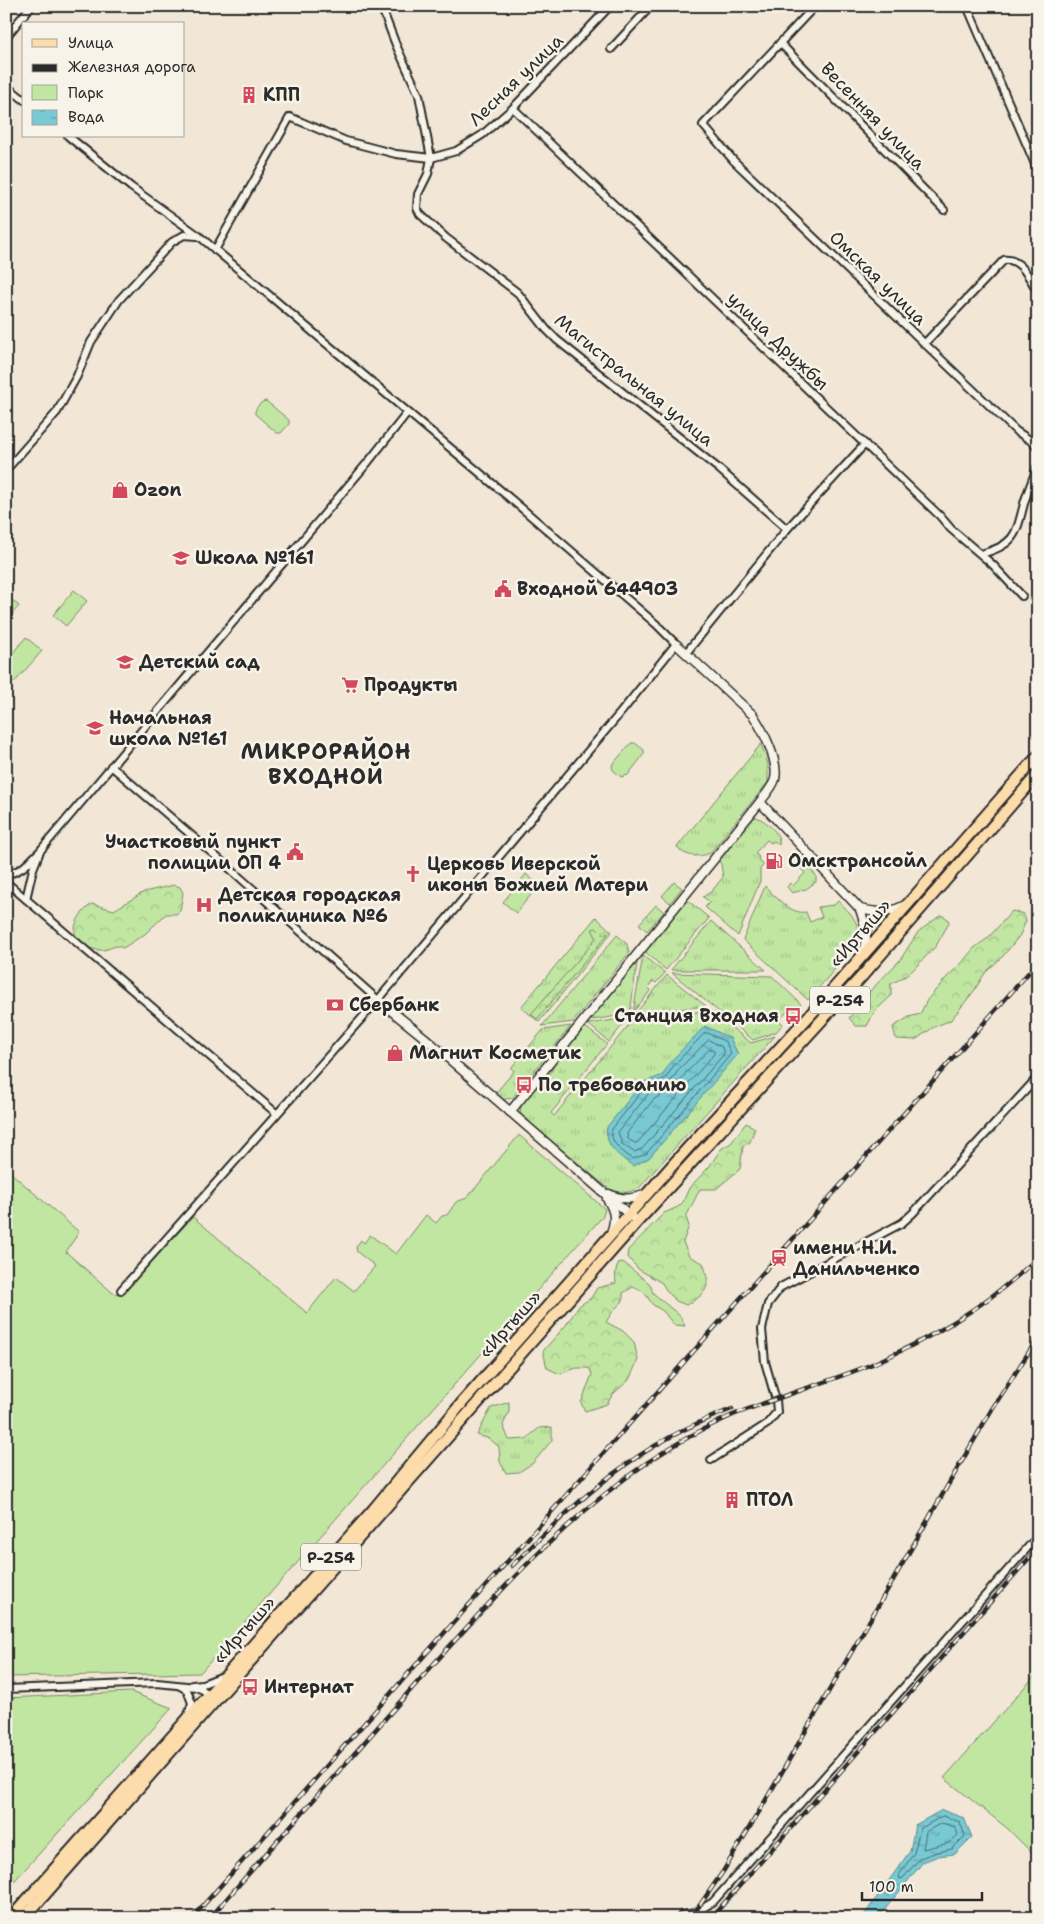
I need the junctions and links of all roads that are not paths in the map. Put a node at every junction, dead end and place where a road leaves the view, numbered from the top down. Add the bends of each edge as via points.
1 (31, 6) edge
2 (381, 6) edge
3 (610, 6) edge
4 (651, 6) edge
5 (815, 6) edge
6 (967, 6) edge
7 (6, 37) edge
8 (780, 42) junction
9 (611, 49) dead end
10 (13, 91) dead end
11 (22, 98) edge
12 (513, 108) junction
13 (70, 138) edge
14 (431, 158) junction
15 (1038, 171) edge
16 (944, 210) dead end
17 (198, 236) junction
18 (215, 250) junction
19 (1038, 292) edge
20 (924, 344) junction
21 (407, 413) junction
22 (865, 444) junction
23 (1038, 448) edge
24 (1038, 466) edge
25 (6, 470) edge
26 (787, 529) junction
27 (981, 554) junction
28 (1022, 596) dead end
29 (676, 644) junction
30 (686, 653) junction
31 (1038, 756) edge
32 (111, 766) junction
33 (1038, 774) edge
34 (760, 802) junction
35 (40, 851) junction
36 (6, 874) edge
37 (6, 882) edge
38 (26, 899) junction
39 (908, 903) junction
40 (860, 909) junction
41 (861, 956) junction
42 (378, 1000) junction
43 (1038, 1077) edge
44 (510, 1112) junction
45 (276, 1113) junction
46 (602, 1191) junction
47 (648, 1193) junction
48 (633, 1218) junction
49 (610, 1237) junction
50 (121, 1290) dead end
51 (711, 1460) dead end
52 (1038, 1536) edge
53 (227, 1674) junction
54 (178, 1686) junction
55 (186, 1686) junction
56 (6, 1688) edge
57 (212, 1698) junction
58 (185, 1721) junction
59 (11, 1918) edge
60 (24, 1918) edge
61 (679, 1918) edge

1 - 7 street
2 - 14 street via 419,95
3 - 12 street, Лесная улица
4 - 9 street
5 - 8 street
6 - 15 street
8 - 16 street, Весенняя улица
8 - 20 street, Омская улица via 703,125 734,161
10 - 11 street
12 - 14 street, Лесная улица via 482,135 456,151
12 - 22 street, улица Дружбы
13 - 17 street
14 - 18 street via 368,148 290,117
14 - 26 street, Магистральная улица via 428,174 418,194 420,214 518,293 557,340 719,469
17 - 18 street
17 - 25 street via 184,235 172,242 119,300 91,342 77,376 56,412
18 - 21 street
19 - 20 street via 1019,263 1004,260
20 - 23 street, Омская улица
21 - 29 street via 525,511
21 - 32 street
22 - 26 street
22 - 27 street, улица Дружбы via 951,529
24 - 27 street via 1019,527 1004,546
26 - 30 street
27 - 28 street, улица Дружбы
29 - 30 street
29 - 42 street
30 - 34 street via 760,725 775,770 773,784
31 - 39 main road, «Иртыш» / Р-254
32 - 35 street
32 - 42 street
33 - 48 main road, «Иртыш» / Р-254 via 863,975
34 - 40 street
34 - 44 street
35 - 36 street via 17,872
35 - 38 street
37 - 38 street
38 - 45 street
39 - 40 street via 894,911 878,914
39 - 41 main road, «Иртыш» / Р-254
40 - 41 street via 867,940
41 - 47 main road, «Иртыш» / Р-254
42 - 44 street
42 - 45 street
43 - 51 street via 902,1223 781,1287 768,1304 762,1329 777,1412 767,1424
44 - 46 street
45 - 50 street
46 - 47 street via 628,1199
46 - 48 street
46 - 49 street via 615,1214
47 - 48 main road, «Иртыш» / Р-254
48 - 49 main road, «Иртыш» / Р-254
48 - 57 main road, «Иртыш» / Р-254
49 - 53 main road, «Иртыш» / Р-254
52 - 61 street via 713,1902
53 - 55 street via 203,1684
53 - 57 main road, «Иртыш» / Р-254
54 - 55 street
54 - 56 street via 157,1683
54 - 58 street via 187,1690 192,1703
55 - 57 street via 203,1690
57 - 58 main road, «Иртыш» / Р-254
57 - 60 main road, «Иртыш» / Р-254
58 - 59 main road, «Иртыш» / Р-254

